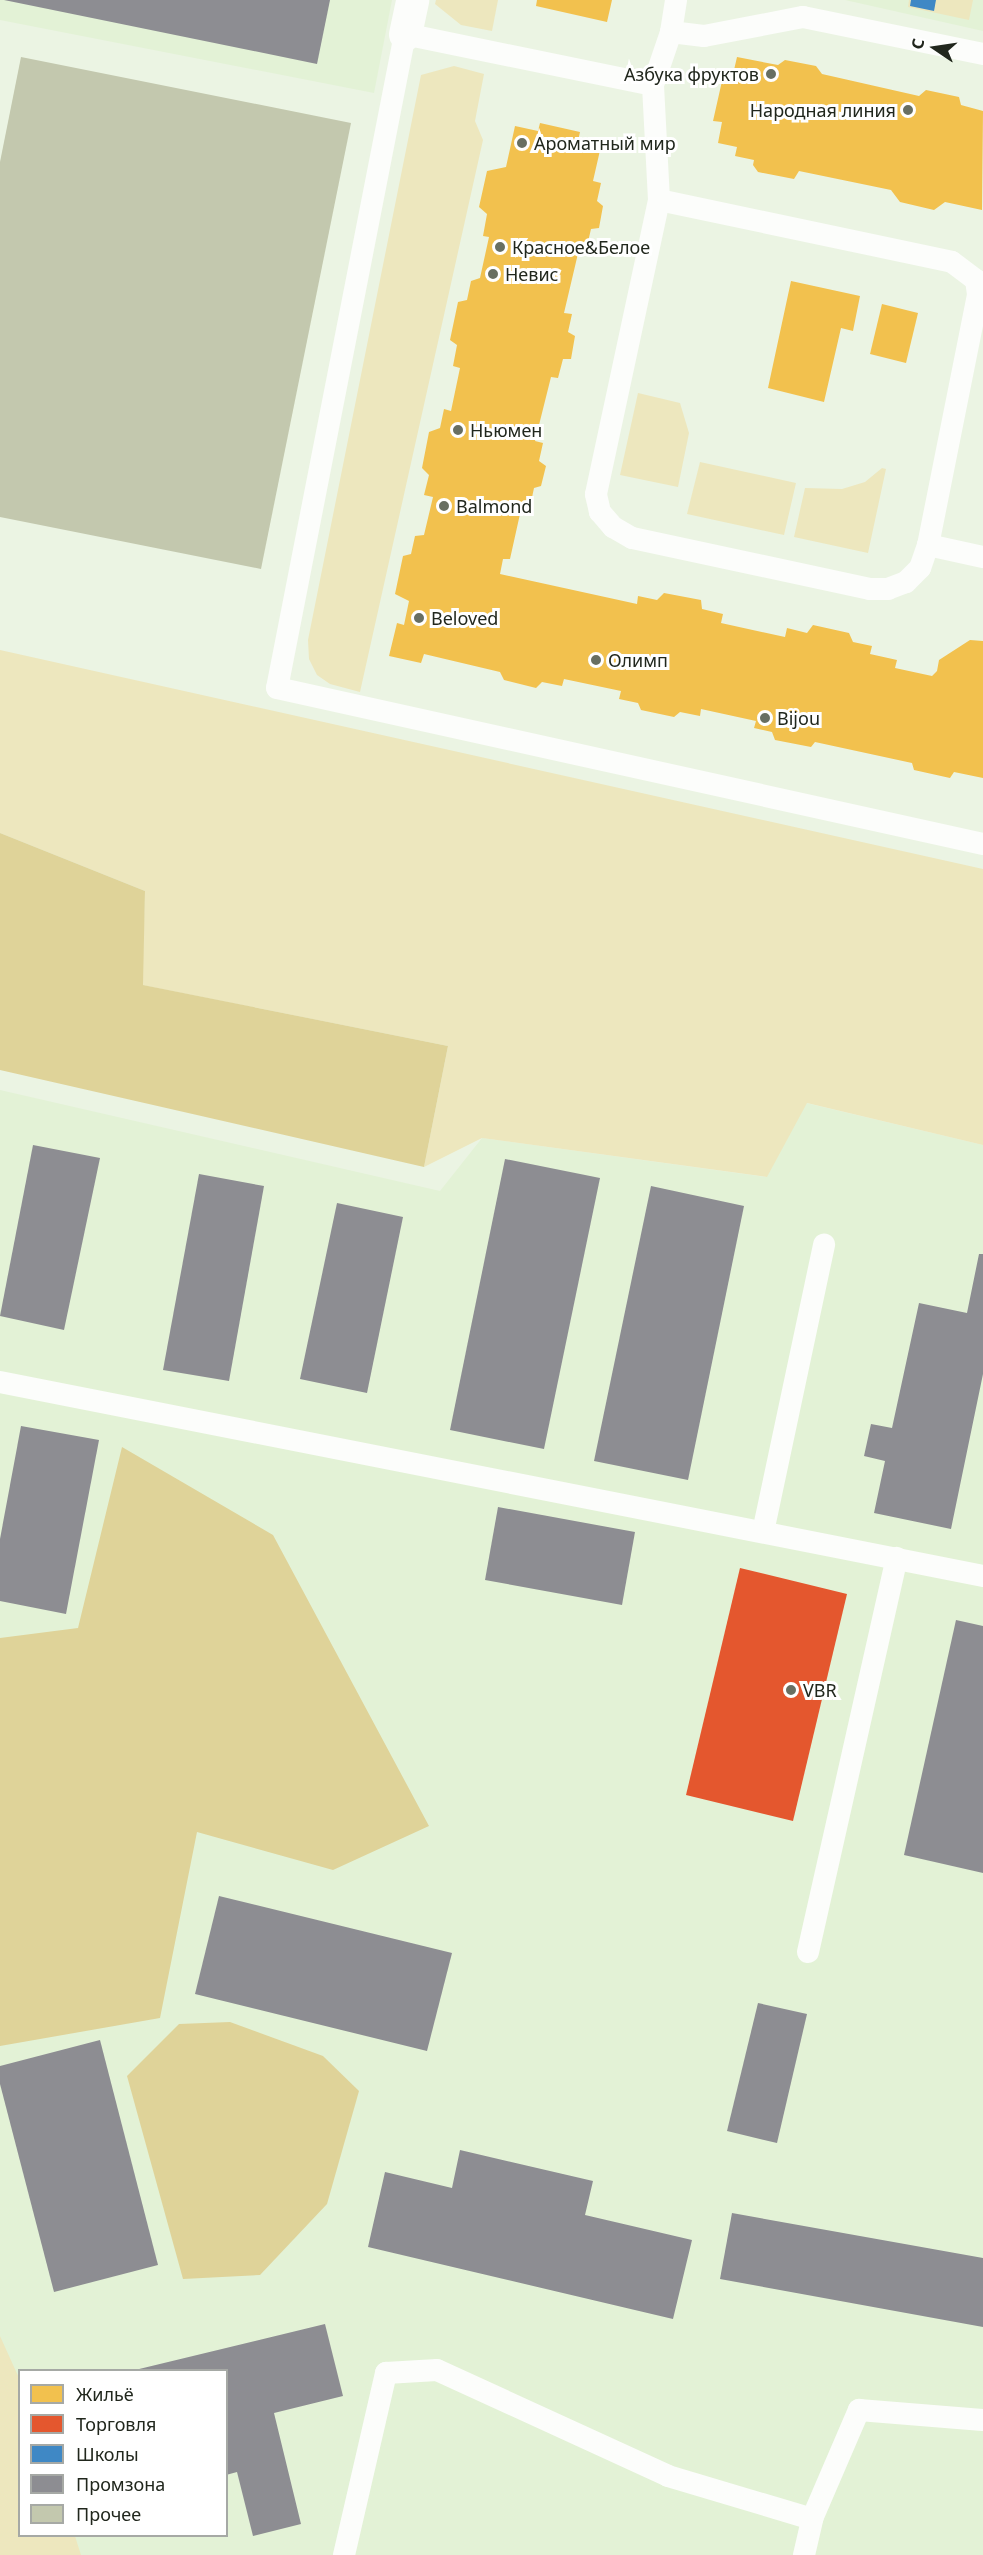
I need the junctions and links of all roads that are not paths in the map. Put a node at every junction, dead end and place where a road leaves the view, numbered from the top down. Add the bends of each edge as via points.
1 (412, 0) edge
2 (676, 0) edge
3 (671, 32) junction
4 (405, 34) junction
5 (983, 54) edge
6 (653, 85) junction
7 (659, 200) junction
8 (928, 545) junction
9 (983, 557) edge
10 (983, 844) edge
11 (824, 1244) dead end
12 (0, 1382) edge
13 (763, 1532) junction
14 (897, 1558) junction
15 (983, 1576) edge
16 (808, 1952) dead end
17 (983, 2420) edge
18 (812, 2519) junction
19 (344, 2555) edge
20 (804, 2555) edge

1 - 4 street
2 - 3 lane
3 - 5 lane via 704,36 780,20 814,18
3 - 6 lane
4 - 6 lane
4 - 10 lane via 277,688
6 - 7 lane
7 - 8 lane via 952,262 976,280 978,295
7 - 8 lane via 596,494 600,512 613,527 632,538 870,589 888,589 906,582 921,568
8 - 9 lane
11 - 13 lane
12 - 13 lane
13 - 14 lane
14 - 15 lane
14 - 16 lane
17 - 18 lane via 859,2410
18 - 19 lane via 668,2476 437,2370 386,2373
18 - 20 lane

